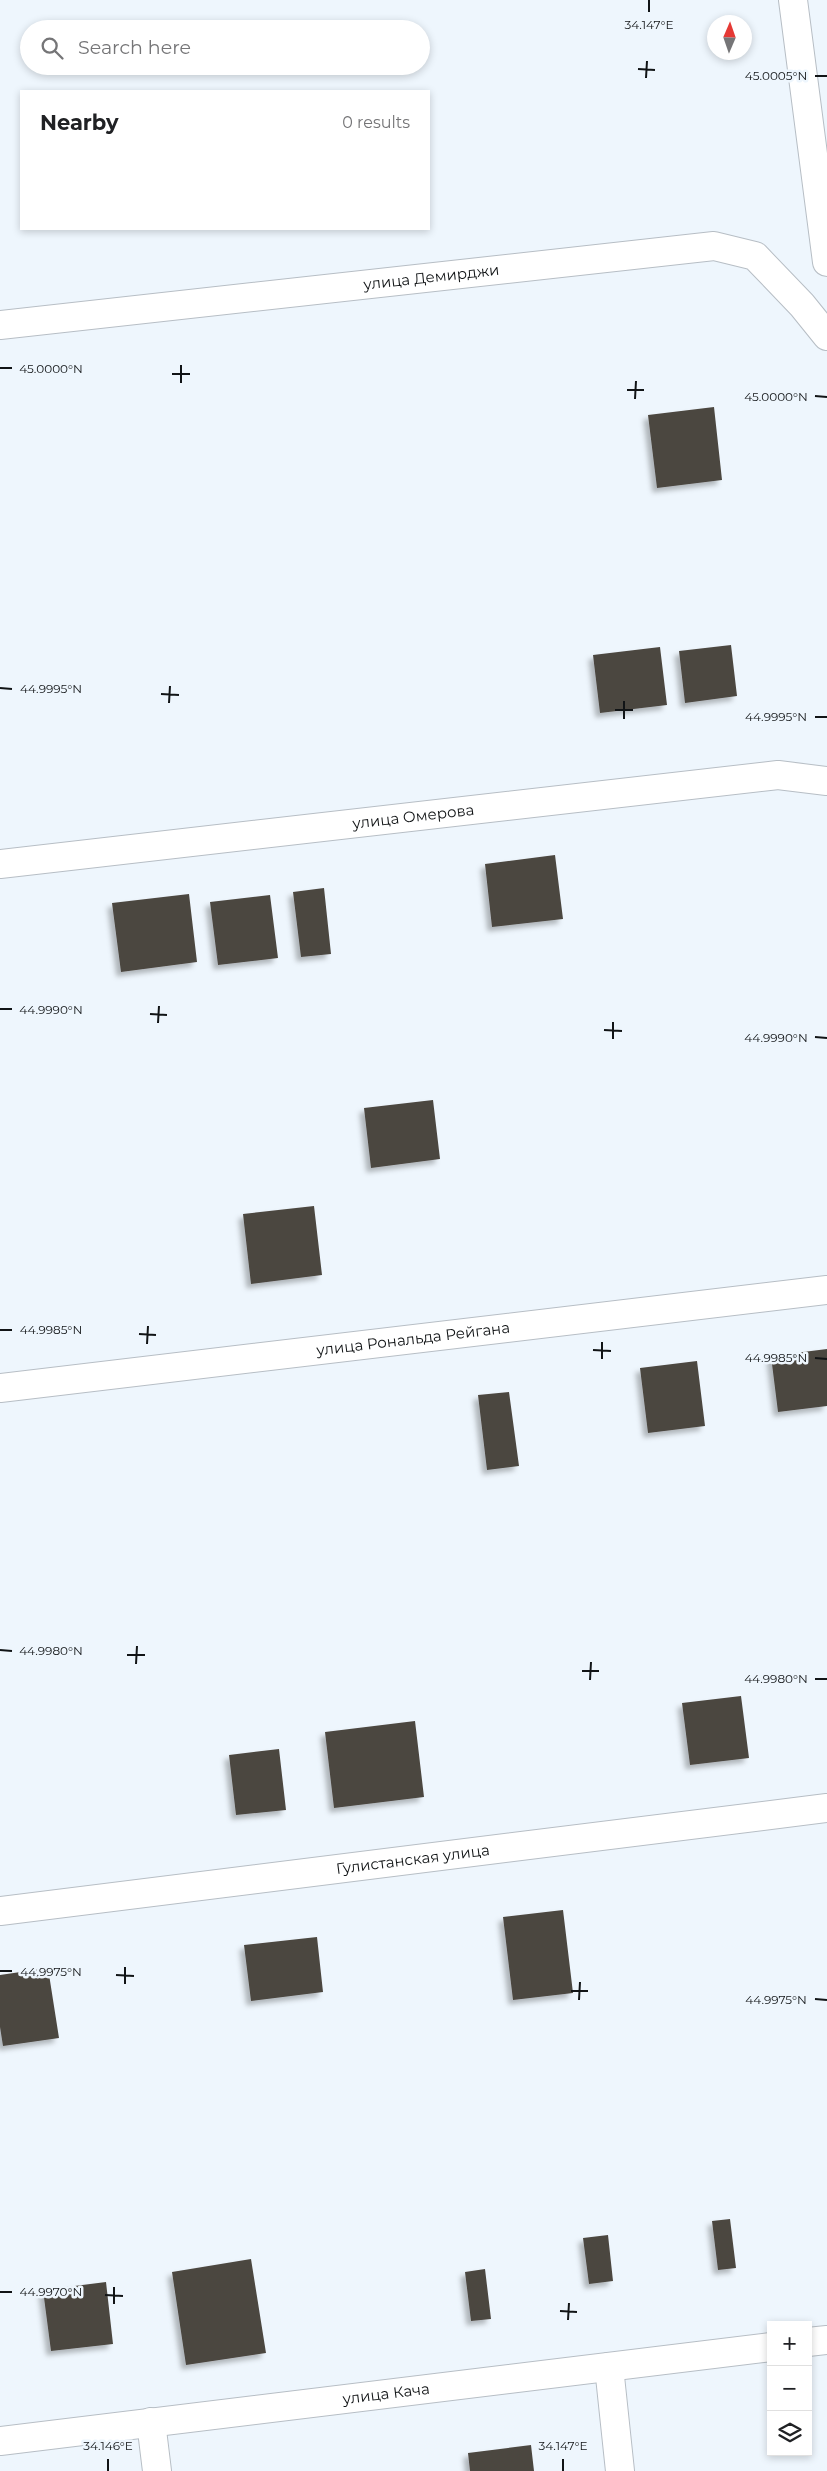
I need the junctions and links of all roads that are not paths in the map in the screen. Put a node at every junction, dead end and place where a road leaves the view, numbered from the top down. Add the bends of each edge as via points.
1 (794, 0) edge
2 (827, 262) edge
3 (0, 325) edge
4 (827, 336) edge
5 (827, 781) edge
6 (0, 864) edge
7 (827, 1290) edge
8 (0, 1388) edge
9 (827, 1808) edge
10 (0, 1911) edge
11 (827, 2340) edge
12 (812, 2342) edge
13 (767, 2347) edge
14 (609, 2367) junction
15 (151, 2422) junction
16 (0, 2441) edge
17 (157, 2471) edge
18 (620, 2471) edge

1 - 2 street
3 - 4 street, улица Демирджи via 714,246 755,256
5 - 6 street, улица Омерова via 778,775
7 - 8 street, улица Рональда Рейгана
9 - 10 street, Гулистанская улица
11 - 12 street
13 - 14 street, улица Кача
14 - 15 street, улица Кача
14 - 18 street
15 - 16 street, улица Кача
15 - 17 street

